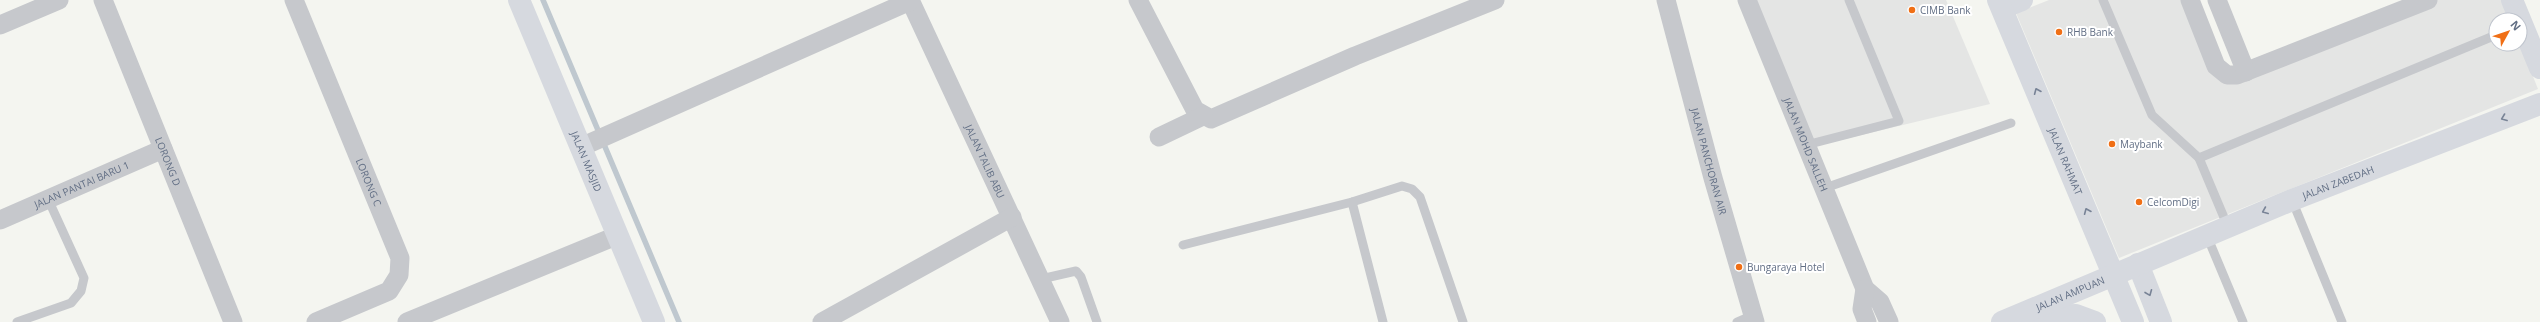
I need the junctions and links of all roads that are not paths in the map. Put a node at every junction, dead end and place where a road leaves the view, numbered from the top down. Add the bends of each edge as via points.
1 (59, 0) edge
2 (103, 0) edge
3 (294, 0) edge
4 (519, 0) edge
5 (1138, 0) edge
6 (1496, 0) edge
7 (1666, 0) edge
8 (1747, 0) edge
9 (1849, 0) edge
10 (2022, 0) edge
11 (2103, 0) edge
12 (2190, 0) edge
13 (2217, 0) edge
14 (2428, 0) edge
15 (2512, 0) edge
16 (910, 1) edge
17 (2000, 4) edge
18 (2516, 12) edge
19 (0, 26) edge
20 (2488, 38) edge
21 (2528, 40) edge
22 (2540, 68) edge
23 (2246, 72) junction
24 (2540, 104) edge
25 (1203, 116) junction
26 (2011, 123) dead end
27 (1159, 137) dead end
28 (589, 143) junction
29 (1806, 145) junction
30 (163, 149) junction
31 (2199, 158) junction
32 (1825, 188) junction
33 (48, 199) junction
34 (2292, 200) junction
35 (1352, 202) junction
36 (1012, 217) junction
37 (0, 220) edge
38 (2228, 227) junction
39 (616, 236) junction
40 (2207, 236) junction
41 (1183, 245) dead end
42 (2138, 264) junction
43 (2113, 275) junction
44 (1040, 279) junction
45 (1865, 289) junction
46 (435, 317) edge
47 (1748, 320) edge
48 (2006, 320) edge
49 (17, 322) edge
50 (233, 322) edge
51 (316, 322) edge
52 (407, 322) edge
53 (654, 322) edge
54 (822, 322) edge
55 (1060, 322) edge
56 (1097, 322) edge
57 (1383, 322) edge
58 (1463, 322) edge
59 (1867, 322) edge
60 (1889, 322) edge
61 (2095, 322) edge
62 (2133, 322) edge
63 (2161, 322) edge
64 (2243, 322) edge
65 (2342, 322) edge

1 - 19 street
2 - 30 street, LORONG D
3 - 51 street, LORONG C via 400,258 399,275 389,291
4 - 28 main road, JALAN MASJID
5 - 25 street via 1195,110
6 - 25 street via 1355,56 1211,119
7 - 47 street, JALAN PANCHORAN AIR
8 - 29 street, JALAN MOHD SALLEH
9 - 29 lane via 1899,121
10 - 17 main road
11 - 31 lane via 2152,115
12 - 23 street via 2216,66 2227,75
13 - 23 street
14 - 23 street
15 - 18 main road
16 - 28 street
16 - 36 street, JALAN TALIB ABU
43 -> 17 main road, JALAN RAHMAT
20 - 31 lane
21 - 22 main road
24 -> 34 main road, JALAN ZABEDAH
25 - 27 street
26 - 32 lane
28 - 39 main road, JALAN MASJID
29 - 32 street, JALAN MOHD SALLEH
30 - 33 street, JALAN PANTAI BARU 1
30 - 50 street, LORONG D
31 - 38 lane
32 - 45 street, JALAN MOHD SALLEH
33 - 37 street, JALAN PANTAI BARU 1
33 - 49 lane via 84,278 81,291 71,303
34 -> 38 main road, JALAN ZABEDAH
34 - 65 lane
35 - 41 lane
35 - 57 lane
35 - 58 lane via 1402,186 1412,189 1420,197
36 - 44 street, JALAN TALIB ABU
36 - 54 street
38 - 40 main road, JALAN ZABEDAH
39 - 46 street
39 - 53 main road, JALAN MASJID
40 - 42 main road, JALAN ZABEDAH
40 - 64 lane
42 - 43 main road, JALAN AMPUAN
42 -> 63 main road
43 - 48 main road, JALAN AMPUAN
43 - 62 main road, JALAN RAHMAT
44 - 55 street, JALAN TALIB ABU
44 - 56 lane via 1076,271 1081,277
45 - 59 street via 1862,309
45 - 60 street via 1880,302
46 - 52 street
48 - 61 main road via 2076,315

